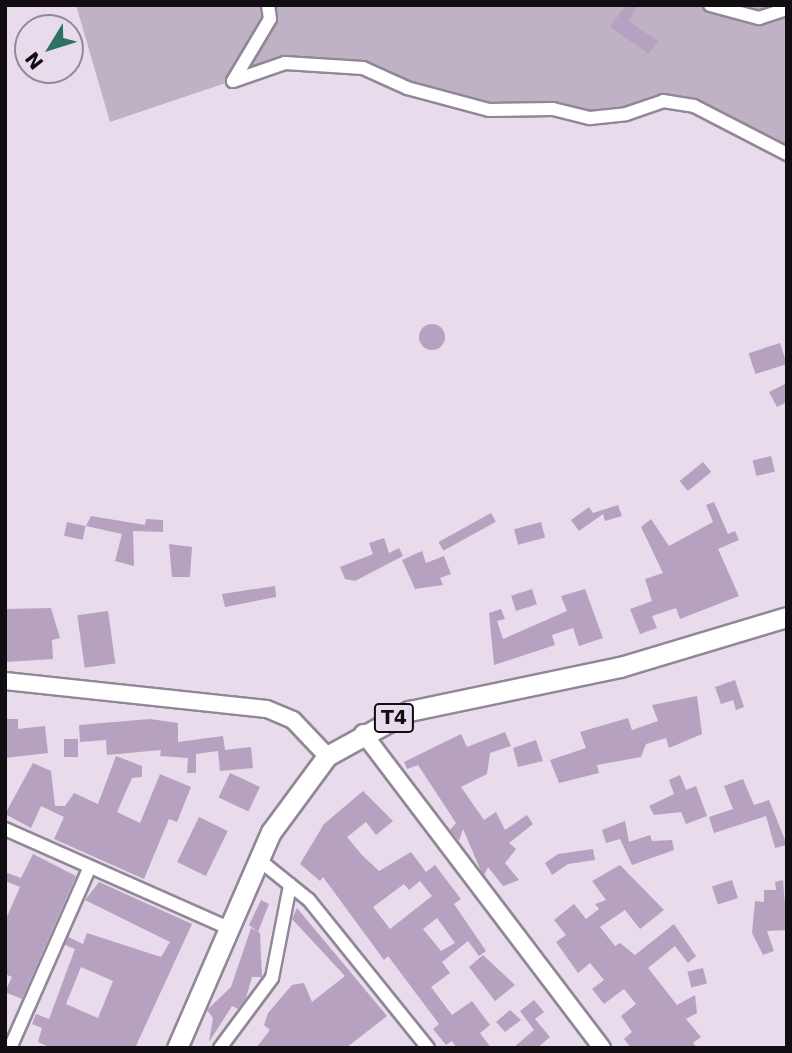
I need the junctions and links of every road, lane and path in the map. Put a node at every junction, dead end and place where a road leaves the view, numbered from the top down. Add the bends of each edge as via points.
1 (268, 5) edge
2 (710, 5) edge
3 (787, 9) edge
4 (787, 155) edge
5 (787, 617) edge
6 (5, 681) edge
7 (363, 733) junction
8 (327, 756) junction
9 (5, 829) edge
10 (258, 859) junction
11 (90, 867) junction
12 (290, 885) junction
13 (231, 929) junction
14 (10, 1048) edge
15 (177, 1048) edge
16 (220, 1048) edge
17 (428, 1048) edge
18 (602, 1048) edge

1 - 4 street via 270,19 233,80 285,63 363,68 407,88 489,110 553,109 590,118 626,114 663,101 694,106
2 - 3 street via 759,18
5 - 7 highway, T4 via 620,667 409,711
6 - 8 main road via 267,709 293,720
7 - 8 highway, T4
7 - 18 main road
8 - 10 highway, T4 via 296,790
9 - 11 street
10 - 12 street
10 - 13 highway, T4
11 - 13 street
11 - 14 street
12 - 16 street via 272,978
12 - 17 street via 309,900
13 - 15 highway, T4

